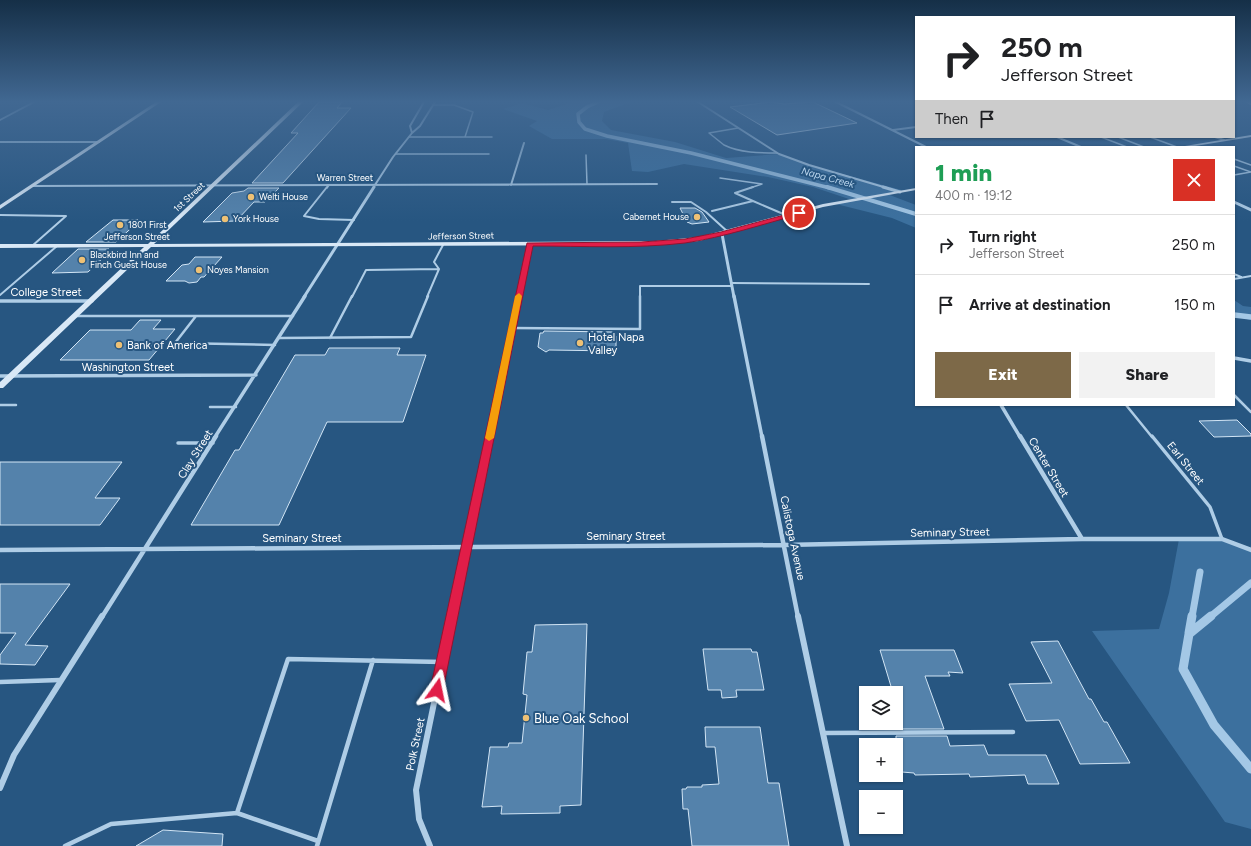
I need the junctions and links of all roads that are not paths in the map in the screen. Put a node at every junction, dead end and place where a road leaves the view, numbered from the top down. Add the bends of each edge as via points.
1 (260, 141) edge
2 (406, 141) edge
3 (720, 141) edge
4 (759, 141) edge
5 (915, 141) edge
6 (1068, 141) edge
7 (1113, 141) edge
8 (1130, 141) edge
9 (1162, 141) edge
10 (1215, 141) edge
11 (0, 142) edge
12 (99, 142) joint
13 (524, 143) dead end
14 (1194, 145) junction
15 (924, 146) edge
16 (1079, 146) edge
17 (1124, 146) edge
18 (1141, 146) edge
19 (1174, 146) edge
20 (1188, 146) edge
21 (1197, 146) edge
22 (777, 153) junction
23 (396, 154) junction
24 (489, 154) dead end
25 (586, 156) dead end
26 (1235, 159) edge
27 (1251, 165) edge
28 (1235, 166) edge
29 (1251, 172) edge
30 (1235, 175) edge
31 (720, 178) dead end
32 (587, 184) junction
33 (657, 184) dead end
34 (214, 185) junction
35 (329, 185) junction
36 (376, 185) junction
37 (511, 185) junction
38 (32, 186) junction
39 (915, 189) edge
40 (900, 192) junction
41 (753, 201) junction
42 (672, 202) dead end
43 (1235, 202) edge
44 (0, 207) edge
45 (1251, 210) edge
46 (712, 211) dead end
47 (0, 215) edge
48 (788, 216) junction
49 (354, 220) junction
50 (725, 233) junction
51 (530, 244) junction
52 (443, 245) junction
53 (0, 246) edge
54 (32, 246) junction
55 (57, 246) junction
56 (150, 246) junction
57 (338, 246) junction
58 (439, 269) junction
59 (1235, 274) edge
60 (1251, 276) edge
61 (1241, 277) junction
62 (1235, 279) edge
63 (869, 284) dead end
64 (732, 285) junction
65 (0, 295) edge
66 (0, 301) edge
67 (92, 301) junction
68 (75, 316) junction
69 (196, 316) junction
70 (293, 316) junction
71 (512, 328) junction
72 (279, 338) junction
73 (330, 338) junction
74 (275, 345) junction
75 (1235, 358) edge
76 (1251, 361) edge
77 (256, 375) junction
78 (0, 376) edge
79 (10, 376) junction
80 (0, 386) edge
81 (1235, 396) edge
82 (0, 405) edge
83 (16, 405) dead end
84 (1001, 406) edge
85 (1127, 406) edge
86 (210, 407) dead end
87 (236, 407) junction
88 (1251, 412) edge
89 (178, 443) dead end
90 (213, 443) junction
91 (1082, 539) junction
92 (1222, 539) junction
93 (784, 545) junction
94 (466, 547) junction
95 (145, 549) junction
96 (0, 550) edge
97 (1251, 550) edge
98 (373, 660) junction
99 (442, 662) junction
100 (62, 680) junction
101 (0, 682) edge
102 (823, 732) junction
103 (1013, 732) dead end
104 (0, 788) edge
105 (237, 813) junction
106 (318, 844) edge
107 (65, 846) edge
108 (430, 846) edge
109 (847, 846) edge

1 - 34 main road, 1st Street
2 - 23 street, Clay Street
3 - 22 lane via 735,149
4 - 22 street
5 - 15 street
6 - 16 street
7 - 17 lane
8 - 18 lane
9 - 19 lane
10 - 14 main road
11 - 12 street
12 - 38 main road
13 - 37 street
14 - 20 main road
14 - 21 lane
22 - 40 street
23 - 24 lane
23 - 36 street, Clay Street
25 - 32 lane
26 - 27 lane
28 - 29 lane
29 - 30 lane
31 - 41 lane via 762,184 735,193
32 - 33 street, Warren Street
32 - 37 street, Warren Street
34 - 35 street, Warren Street
34 - 38 street, Warren Street
34 - 56 main road, 1st Street
35 - 36 street, Warren Street
35 - 49 lane via 304,216
36 - 37 street, Warren Street
36 - 49 street, Clay Street
38 - 44 main road
39 - 40 main road, Jefferson Street
40 - 48 main road, Jefferson Street
41 - 46 lane
41 - 48 lane
42 - 50 lane via 690,202 706,212
43 - 45 street
47 - 54 lane via 66,216
48 - 50 main road, Jefferson Street
49 - 57 street, Clay Street
50 - 51 main road, Jefferson Street via 692,240 656,243
50 - 64 street, Calistoga Avenue
51 - 52 main road, Jefferson Street
51 - 71 street, Polk Street
52 - 57 main road, Jefferson Street
52 - 58 lane via 434,262
53 - 54 main road, Jefferson Street
54 - 55 main road, Jefferson Street
55 - 56 main road, Jefferson Street
55 - 65 lane
56 - 57 main road, Jefferson Street
56 - 67 main road, 1st Street
57 - 70 street, Clay Street
58 - 73 lane via 366,270
58 - 73 lane via 411,337
59 - 61 lane
60 - 61 lane
61 - 62 lane
63 - 64 lane
64 - 71 lane via 640,286 640,329
64 - 93 street, Calistoga Avenue
66 - 67 street, College Street
67 - 68 main road, 1st Street
68 - 69 lane
68 - 79 main road, 1st Street
69 - 70 lane
69 - 74 lane via 175,343
70 - 72 street, Clay Street
71 - 94 street, Polk Street
72 - 73 lane
72 - 74 street, Clay Street
74 - 77 street, Clay Street
75 - 76 street
77 - 79 street, Washington Street
77 - 87 street, Clay Street
78 - 79 street, Washington Street
79 - 80 main road, 1st Street
81 - 88 lane
82 - 83 lane
84 - 91 street, Center Street
85 - 92 lane, Earl Street via 1210,507
86 - 87 lane
87 - 90 street, Clay Street
89 - 90 lane
90 - 95 street, Clay Street
91 - 92 street, Seminary Street
91 - 93 street, Seminary Street
92 - 97 street, Seminary Street
93 - 94 street, Seminary Street
93 - 102 street, Calistoga Avenue
94 - 95 street, Seminary Street
94 - 99 street, Polk Street
95 - 96 street, Seminary Street
95 - 100 street, Clay Street
98 - 99 lane
98 - 105 lane via 288,659
98 - 106 lane
99 - 108 street, Polk Street via 416,790 419,824
100 - 101 lane
100 - 104 street, Clay Street via 14,755
102 - 103 lane
102 - 109 street, Calistoga Avenue
105 - 106 lane
105 - 107 lane via 111,824

